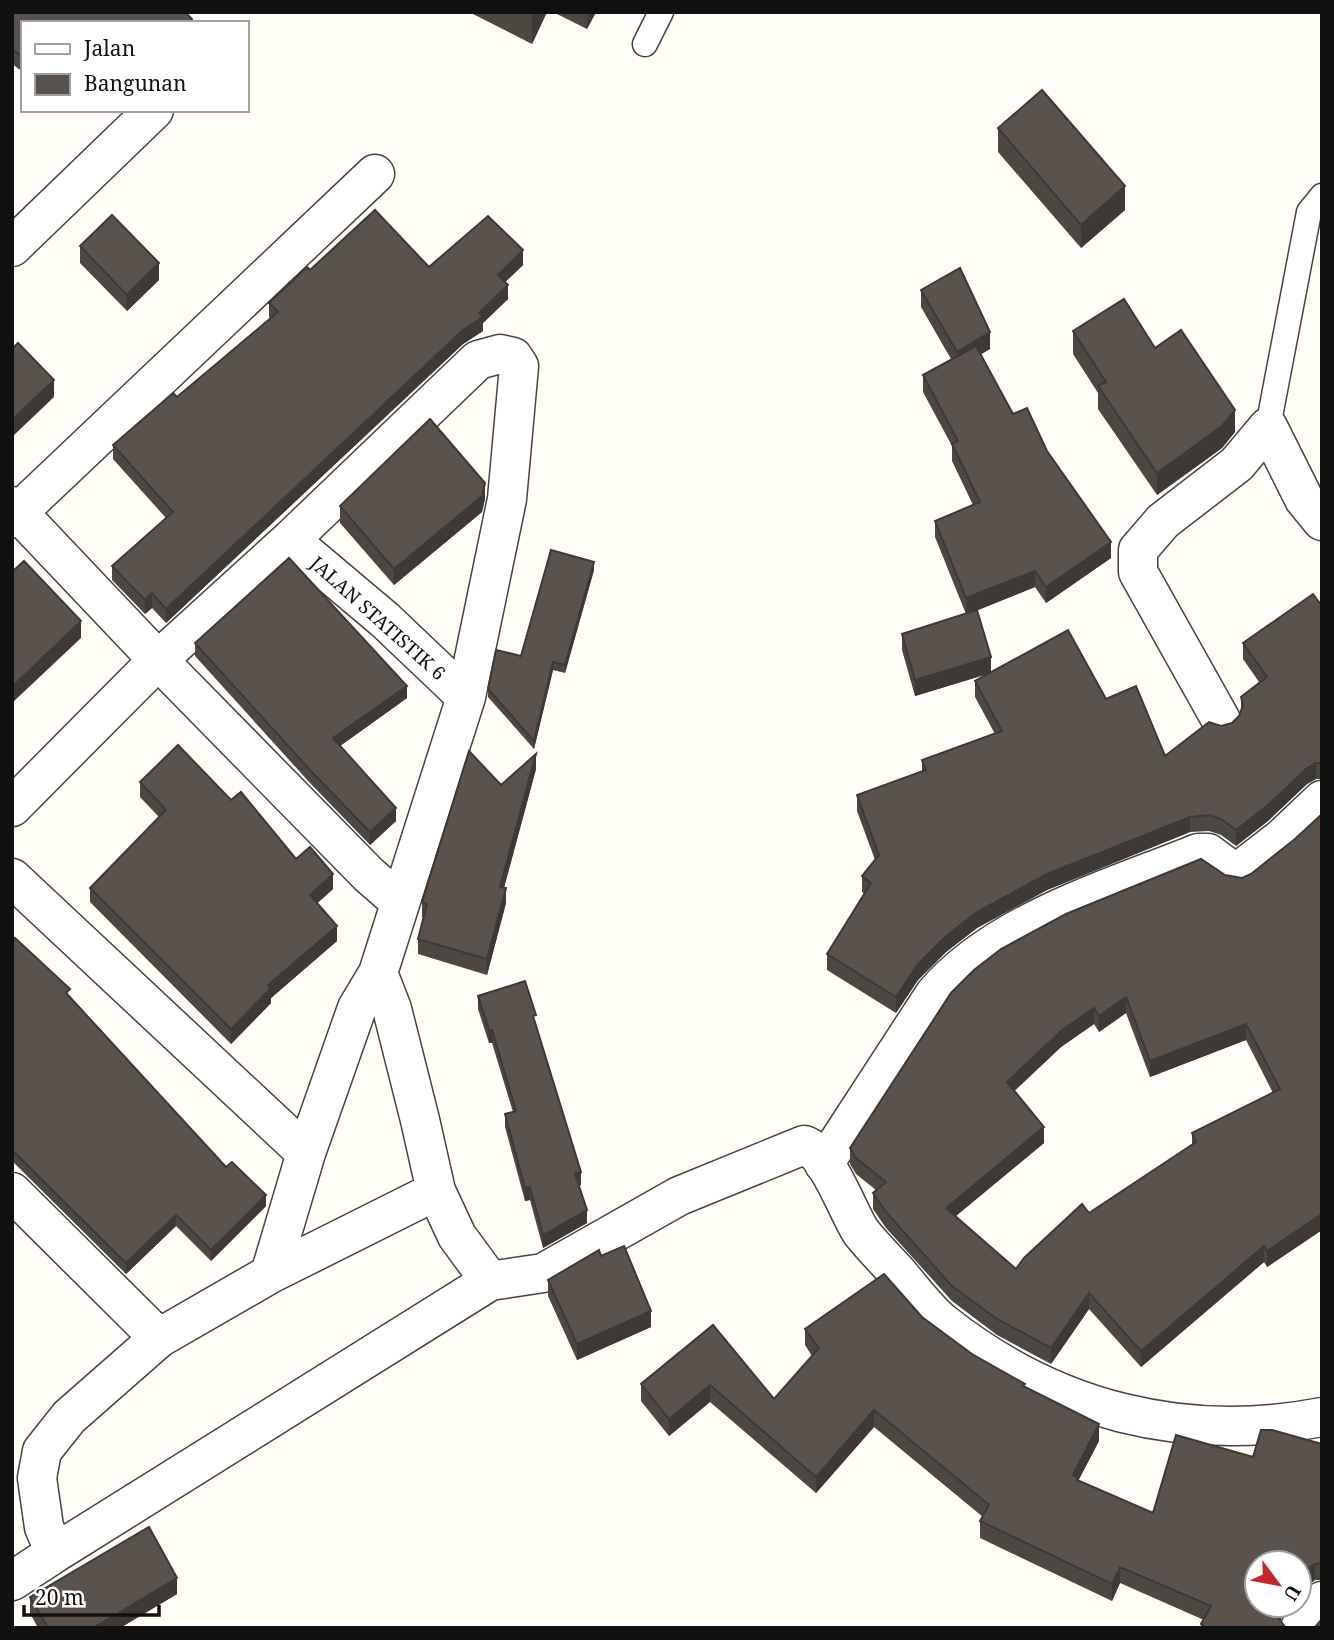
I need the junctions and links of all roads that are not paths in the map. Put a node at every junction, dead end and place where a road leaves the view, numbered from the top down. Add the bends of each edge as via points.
1 (661, 12) edge
2 (645, 44) dead end
3 (152, 112) edge
4 (375, 174) dead end
5 (1322, 195) edge
6 (12, 247) edge
7 (1268, 427) junction
8 (14, 512) edge
9 (1322, 521) edge
10 (290, 540) junction
11 (158, 660) junction
12 (466, 697) junction
13 (1221, 720) dead end
14 (1322, 800) edge
15 (12, 807) edge
16 (12, 878) edge
17 (400, 902) junction
18 (378, 973) junction
19 (306, 1153) junction
20 (824, 1164) junction
21 (436, 1191) junction
22 (12, 1192) edge
23 (270, 1274) junction
24 (490, 1281) junction
25 (159, 1338) junction
26 (1322, 1417) edge
27 (55, 1553) junction
28 (12, 1581) edge
29 (1322, 1601) edge
30 (1300, 1628) edge

1 - 2 lane
3 - 6 street
4 - 8 street
5 - 7 lane via 1309,212
7 - 9 street via 1304,499
7 - 13 street via 1237,464 1163,522 1138,550 1138,572
8 - 11 street
10 - 11 street
10 - 12 street, JALAN STATISTIK 6 via 385,620
10 - 12 street via 478,360 500,354 513,357 519,366 507,499
11 - 15 street
11 - 17 street
12 - 17 street
14 - 20 street via 1238,872 1208,853 1198,853 1058,909 965,964 934,995
16 - 19 street
17 - 18 street
18 - 19 street via 357,1008
18 - 21 street via 392,1009
19 - 23 street
20 - 24 street via 812,1148 799,1145 679,1196 543,1273
20 - 26 street via 861,1231 940,1321 1005,1367 1086,1403 1137,1418 1212,1427
21 - 23 street
21 - 24 street via 457,1236
22 - 25 street
23 - 25 street
24 - 27 street
25 - 27 street via 69,1417 42,1451 37,1478 44,1527
27 - 28 street
29 - 30 street

